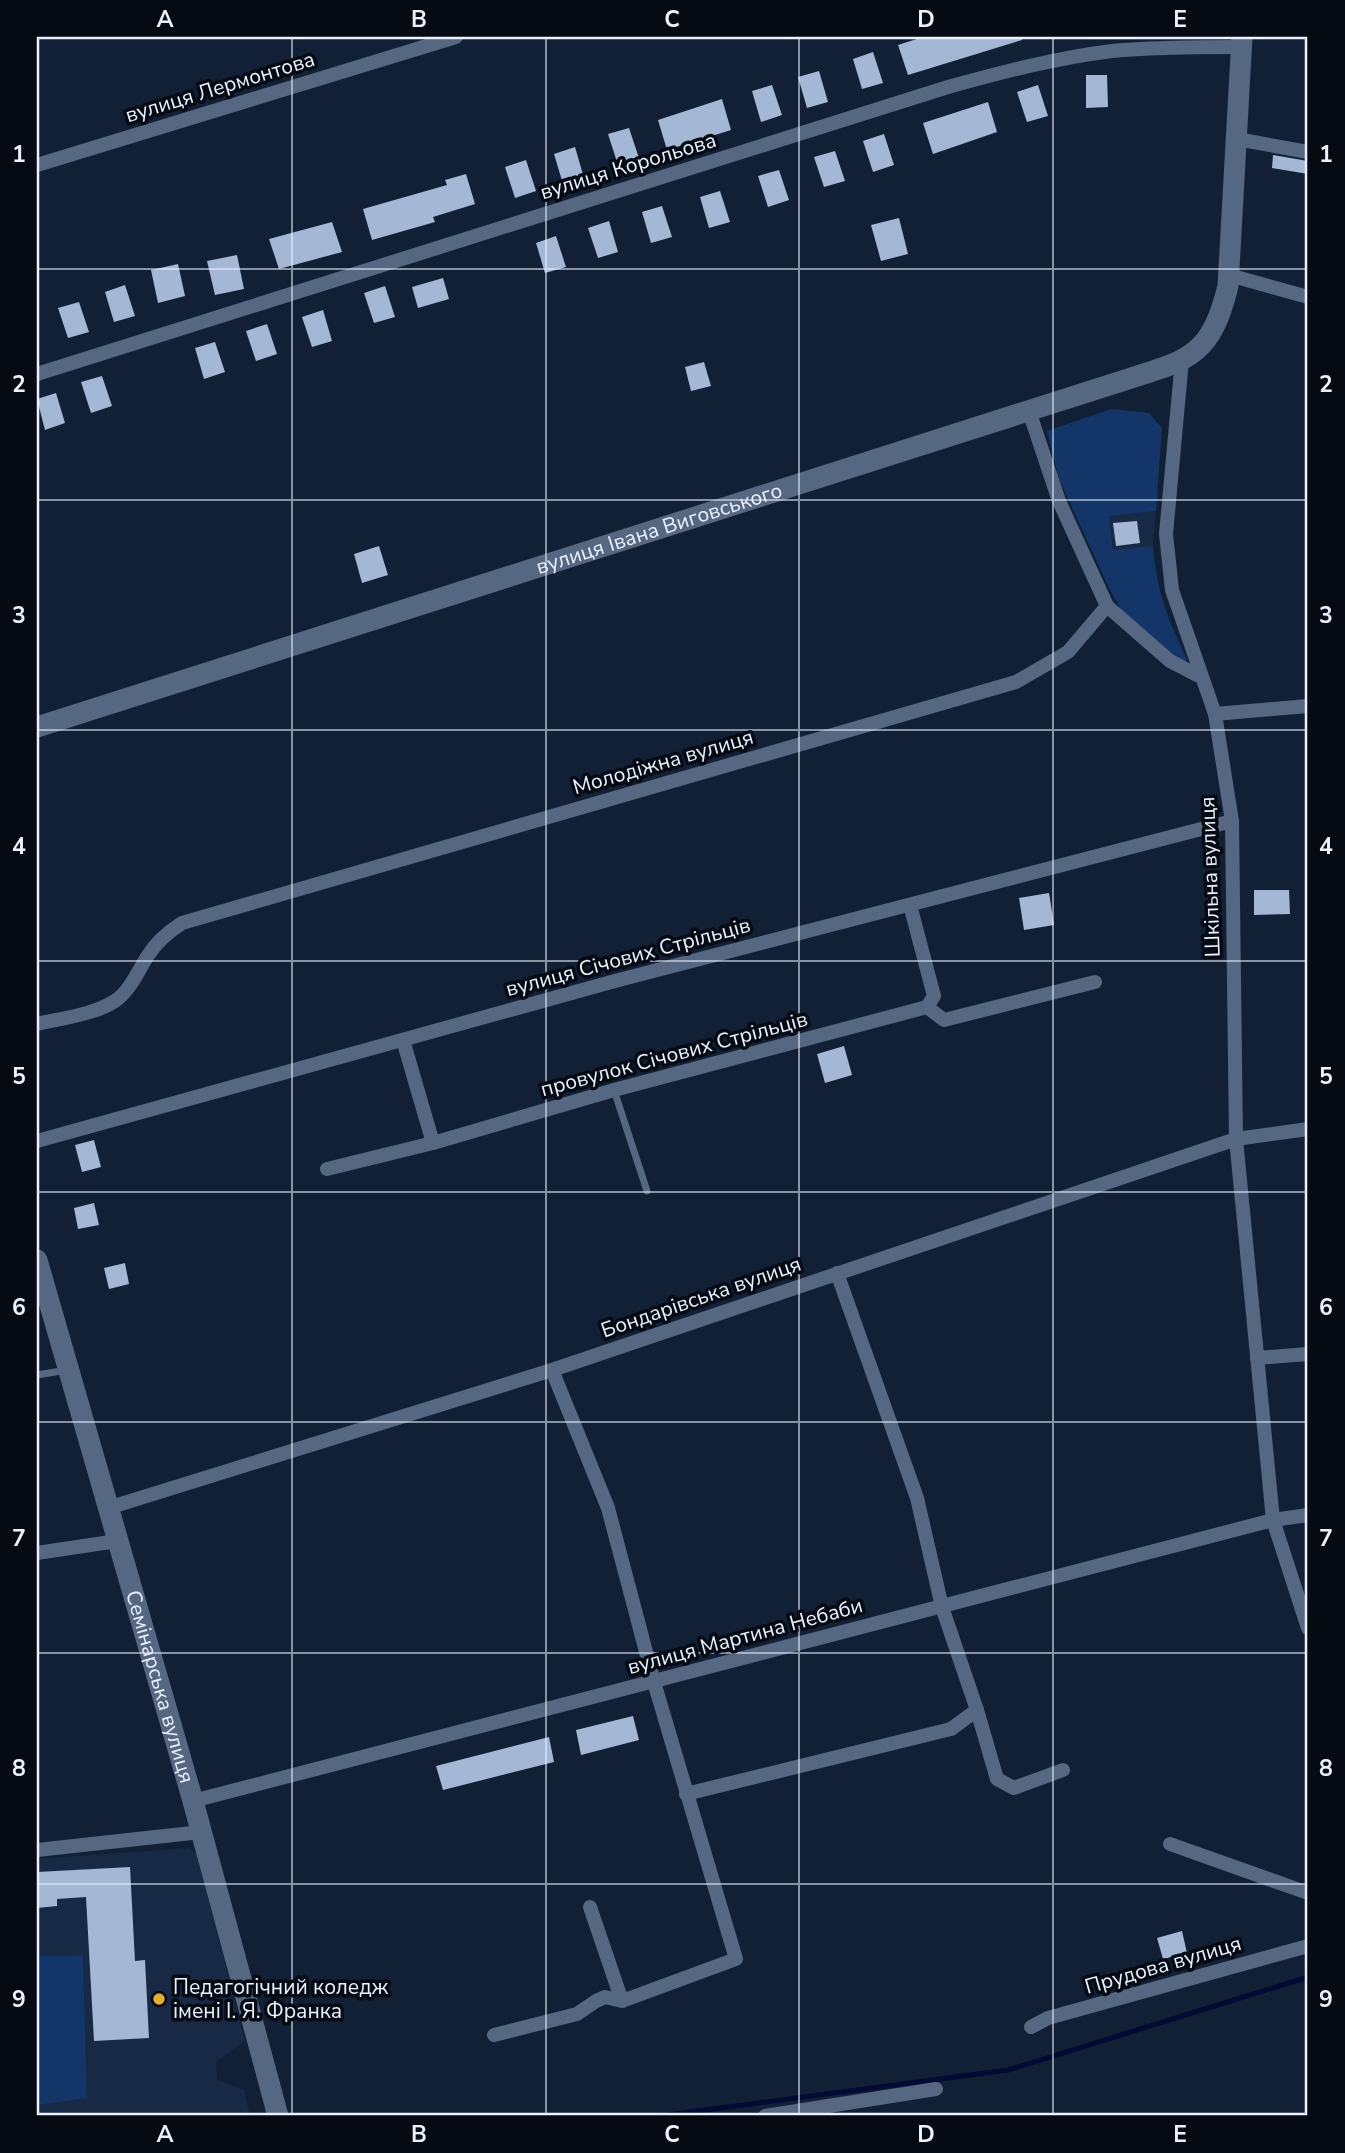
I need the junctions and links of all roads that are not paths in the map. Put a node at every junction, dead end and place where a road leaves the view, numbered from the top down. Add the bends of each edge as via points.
1 (456, 37) edge
2 (1242, 42) edge
3 (1237, 139) junction
4 (1308, 152) edge
5 (37, 165) edge
6 (1229, 275) junction
7 (1308, 297) edge
8 (1182, 360) junction
9 (37, 373) edge
10 (1029, 411) junction
11 (1107, 606) junction
12 (1201, 677) junction
13 (1308, 706) edge
14 (1215, 714) junction
15 (37, 727) edge
16 (1233, 821) junction
17 (910, 905) junction
18 (1095, 982) dead end
19 (927, 1007) junction
20 (37, 1024) edge
21 (403, 1040) junction
22 (614, 1090) junction
23 (1308, 1129) edge
24 (1236, 1139) junction
25 (37, 1141) edge
26 (433, 1143) junction
27 (327, 1169) dead end
28 (647, 1191) dead end
29 (37, 1260) edge
30 (837, 1273) junction
31 (1308, 1354) edge
32 (1257, 1358) junction
33 (68, 1370) junction
34 (552, 1370) junction
35 (37, 1376) edge
36 (108, 1508) junction
37 (1308, 1515) edge
38 (1273, 1520) junction
39 (117, 1541) junction
40 (37, 1553) edge
41 (942, 1606) junction
42 (1308, 1628) edge
43 (654, 1682) junction
44 (977, 1710) junction
45 (1063, 1770) dead end
46 (686, 1794) junction
47 (193, 1801) junction
48 (201, 1832) junction
49 (1170, 1844) dead end
50 (37, 1850) edge
51 (1308, 1893) edge
52 (590, 1907) dead end
53 (1308, 1946) edge
54 (622, 2001) junction
55 (1031, 2027) dead end
56 (494, 2035) dead end
57 (936, 2089) dead end
58 (278, 2116) edge
59 (765, 2116) edge

1 - 5 street, вулиця Лермонтова
2 - 3 street, вулиця Івана Виговського
2 - 9 street, вулиця Корольова via 1111,51 1022,66
3 - 4 street
3 - 6 street, вулиця Івана Виговського
6 - 7 street
6 - 8 street, вулиця Івана Виговського via 1222,314 1212,335
8 - 10 street, вулиця Івана Виговського
8 - 12 street, Шкільна вулиця via 1166,534 1172,590
10 - 11 street via 1059,502
10 - 15 street, вулиця Івана Виговського
11 - 12 street via 1170,661
11 - 20 street, Молодіжна вулиця via 1068,652 1016,682 182,923 165,934 116,1000
12 - 14 street, Шкільна вулиця
13 - 14 street
14 - 16 street, Шкільна вулиця
16 - 17 street, вулиця Січових Стрільців
16 - 24 street, Шкільна вулиця
17 - 19 street via 934,996
17 - 21 street, вулиця Січових Стрільців
18 - 19 street via 944,1020
19 - 22 street, провулок Січових Стрільців
21 - 25 street, вулиця Січових Стрільців
21 - 26 street
22 - 26 street, провулок Січових Стрільців
22 - 28 lane
23 - 24 street, Бондарівська вулиця
24 - 30 street, Бондарівська вулиця
24 - 32 street, Шкільна вулиця
26 - 27 street, провулок Січових Стрільців
29 - 33 street, Семінарська вулиця
30 - 34 street, Бондарівська вулиця
30 - 41 street via 917,1498
31 - 32 street
32 - 38 street, Шкільна вулиця
33 - 35 lane
33 - 36 street, Семінарська вулиця
34 - 36 street, Бондарівська вулиця
34 - 43 street via 608,1508
36 - 39 street, Семінарська вулиця
37 - 38 street, вулиця Мартина Небаби
38 - 41 street, вулиця Мартина Небаби
38 - 42 street, Шкільна вулиця
39 - 40 street
39 - 47 street, Семінарська вулиця
41 - 43 street, вулиця Мартина Небаби
41 - 44 street
43 - 46 street
43 - 47 street, вулиця Мартина Небаби
44 - 45 street via 997,1779 1014,1787
44 - 46 street via 951,1729
46 - 54 street via 736,1959
47 - 48 street, Семінарська вулиця
48 - 50 street
48 - 58 street, Семінарська вулиця
49 - 51 street
52 - 54 street
53 - 55 street, Прудова вулиця via 1048,2018
54 - 56 street via 605,1997 577,2014
57 - 59 street

